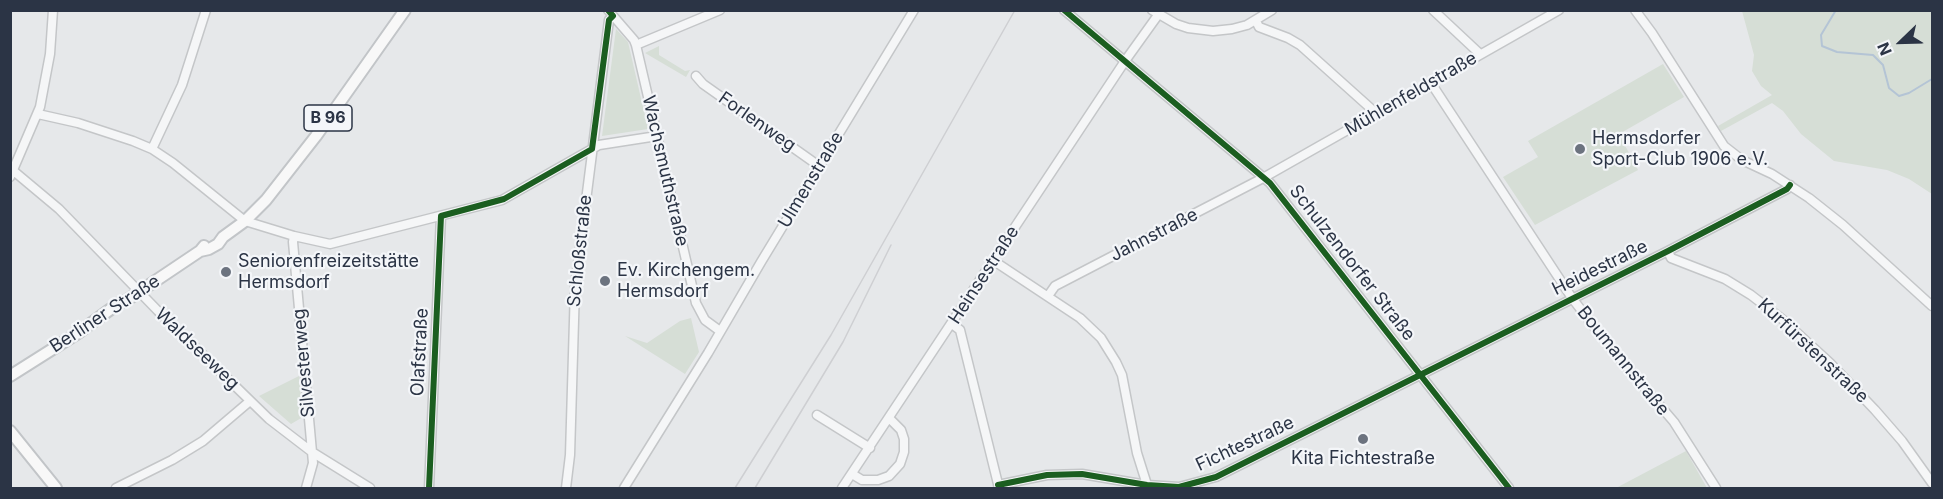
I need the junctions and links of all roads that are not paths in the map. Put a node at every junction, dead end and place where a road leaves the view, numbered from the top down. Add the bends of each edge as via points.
1 (53, 10) edge
2 (206, 10) edge
3 (405, 10) edge
4 (720, 10) edge
5 (914, 10) edge
6 (1064, 10) edge
7 (1272, 10) edge
8 (1433, 10) edge
9 (1559, 10) edge
10 (1635, 10) edge
11 (611, 13) edge
12 (1155, 13) edge
13 (1256, 21) junction
14 (636, 45) junction
15 (1480, 54) junction
16 (1125, 61) junction
17 (696, 76) dead end
18 (1431, 83) junction
19 (38, 114) junction
20 (1377, 114) junction
21 (657, 135) junction
22 (152, 149) junction
23 (592, 149) junction
24 (819, 166) junction
25 (12, 172) edge
26 (1263, 178) junction
27 (1790, 185) junction
28 (441, 216) junction
29 (245, 221) junction
30 (294, 236) junction
31 (1668, 251) junction
32 (994, 261) junction
33 (139, 292) junction
34 (1048, 296) junction
35 (1572, 298) junction
36 (1932, 306) edge
37 (952, 324) junction
38 (720, 331) junction
39 (1420, 375) junction
40 (10, 376) edge
41 (250, 401) junction
42 (817, 415) dead end
43 (890, 419) junction
44 (10, 431) edge
45 (870, 448) junction
46 (312, 452) junction
47 (852, 474) junction
48 (1932, 483) edge
49 (874, 485) edge
50 (999, 487) edge
51 (1148, 487) edge
52 (56, 489) edge
53 (116, 489) edge
54 (306, 489) edge
55 (370, 489) edge
56 (429, 489) edge
57 (566, 489) edge
58 (624, 489) edge
59 (842, 489) edge
60 (1509, 489) edge
61 (1716, 489) edge

1 - 19 street via 47,74
2 - 22 street via 182,86
3 - 29 main road, Berliner Straße / B 96 via 284,178
4 - 14 street
5 - 24 street, Ulmenstraße
6 - 16 street, Schulzendorfer Straße
7 - 13 street
8 - 15 street
9 - 15 street, Mühlenfeldstraße
10 - 27 street via 1724,146
11 - 14 street, Wachsmuthstraße
11 - 23 street, Schloßstraße
12 - 13 street via 1188,28 1213,31
12 - 16 street, Heinsestraße
13 - 20 street via 1259,27 1300,45
14 - 21 street, Wachsmuthstraße
15 - 18 street, Mühlenfeldstraße
16 - 26 street, Schulzendorfer Straße
16 - 32 street, Heinsestraße
17 - 24 street, Forlenweg
18 - 20 street, Mühlenfeldstraße
18 - 35 street, Boumannstraße
19 - 22 street via 109,131
19 - 25 street
20 - 26 street, Mühlenfeldstraße
21 - 23 street
21 - 38 street, Wachsmuthstraße via 696,303 705,320
22 - 29 street
23 - 28 street via 504,199
23 - 57 street, Schloßstraße via 575,287
24 - 38 street, Ulmenstraße
25 - 33 street, Waldseeweg via 66,215
26 - 34 street, Jahnstraße via 1055,286
26 - 39 street, Schulzendorfer Straße
27 - 31 street, Heidestraße
27 - 36 street via 1843,225
28 - 30 street via 330,244
28 - 56 street, Olafstraße
29 - 30 street
29 - 33 main road, Berliner Straße / B 96 via 214,246
30 - 46 street, Silvesterweg
31 - 35 street, Heidestraße
31 - 48 street, Kurfürstenstraße via 1671,258 1725,279 1782,319 1875,410
32 - 34 street
32 - 37 street, Heinsestraße
33 - 40 main road, Berliner Straße / B 96
33 - 41 street, Waldseeweg
34 - 51 street via 1101,338 1116,362
35 - 39 street, Heidestraße
35 - 61 street, Boumannstraße via 1674,422
37 - 43 street, Heinsestraße
37 - 50 street via 960,330
38 - 58 street, Ulmenstraße
39 - 51 street, Fichtestraße via 1216,477 1179,487
39 - 60 street, Schulzendorfer Straße
41 - 46 street, Waldseeweg
41 - 53 street via 203,441
42 - 45 street
43 - 45 street, Heinsestraße
43 - 49 street via 902,433 903,458 889,476
44 - 52 main road
45 - 47 street, Heinsestraße
46 - 54 street, Silvesterweg
46 - 55 street, Waldseeweg
47 - 49 street
47 - 59 street, Heinsestraße
50 - 51 street, Fichtestraße via 1047,475 1075,474

